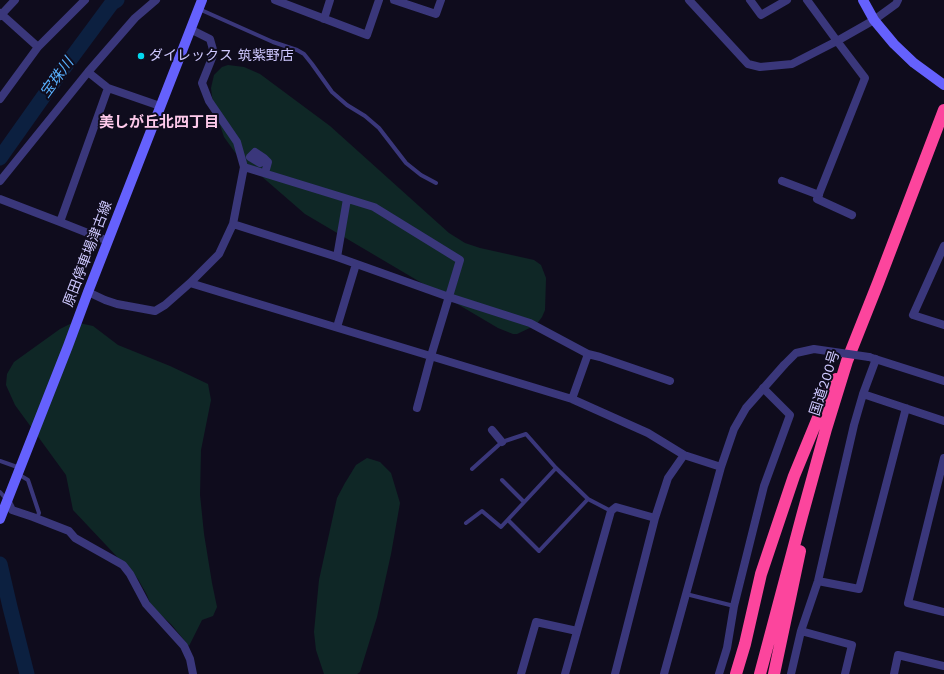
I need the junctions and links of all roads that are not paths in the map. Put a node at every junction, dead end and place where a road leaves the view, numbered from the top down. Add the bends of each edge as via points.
1 (15, 0) edge
2 (85, 0) edge
3 (156, 0) edge
4 (275, 0) edge
5 (330, 0) edge
6 (379, 0) edge
7 (394, 0) edge
8 (441, 0) edge
9 (689, 0) edge
10 (750, 0) edge
11 (787, 0) edge
12 (807, 0) edge
13 (863, 0) edge
14 (898, 0) edge
15 (200, 4) edge
16 (417, 4) edge
17 (1, 14) edge
18 (324, 19) junction
19 (874, 20) junction
20 (190, 29) junction
21 (837, 41) junction
22 (38, 47) junction
23 (88, 72) junction
24 (944, 85) edge
25 (108, 88) junction
26 (0, 99) edge
27 (160, 106) junction
28 (944, 110) edge
29 (264, 158) dead end
30 (244, 166) junction
31 (265, 173) junction
32 (0, 181) edge
33 (782, 181) dead end
34 (436, 183) dead end
35 (819, 196) junction
36 (0, 199) edge
37 (347, 199) junction
38 (852, 215) dead end
39 (60, 222) junction
40 (233, 224) junction
41 (108, 241) junction
42 (944, 246) edge
43 (337, 258) junction
44 (356, 264) junction
45 (190, 283) junction
46 (88, 292) junction
47 (449, 297) junction
48 (944, 325) edge
49 (337, 327) junction
50 (588, 354) junction
51 (431, 356) junction
52 (872, 358) junction
53 (847, 361) junction
54 (670, 380) dead end
55 (944, 381) edge
56 (763, 388) junction
57 (863, 394) junction
58 (572, 399) junction
59 (417, 408) dead end
60 (906, 408) junction
61 (944, 422) edge
62 (826, 429) junction
63 (492, 430) dead end
64 (502, 442) junction
65 (684, 455) junction
66 (944, 458) edge
67 (0, 461) edge
68 (721, 467) junction
69 (556, 468) junction
70 (472, 469) dead end
71 (19, 471) junction
72 (502, 480) dead end
73 (0, 492) edge
74 (588, 499) junction
75 (524, 502) junction
76 (6, 503) junction
77 (611, 511) junction
78 (36, 518) junction
79 (655, 518) junction
80 (0, 519) edge
81 (508, 520) junction
82 (466, 523) dead end
83 (818, 581) junction
84 (686, 594) junction
85 (734, 606) junction
86 (944, 612) edge
87 (577, 631) junction
88 (801, 631) junction
89 (944, 666) edge
90 (193, 674) edge
91 (520, 674) edge
92 (565, 674) edge
93 (615, 674) edge
94 (664, 674) edge
95 (719, 674) edge
96 (736, 674) edge
97 (760, 674) edge
98 (774, 674) edge
99 (791, 674) edge
100 (845, 674) edge
101 (894, 674) edge

1 - 17 street
2 - 22 street
3 - 23 street via 135,18
4 - 18 street
5 - 18 street
6 - 18 street via 367,35
7 - 16 street
8 - 16 street via 436,14
9 - 21 street via 748,64 760,67 792,64
10 - 11 street via 762,15
12 - 21 street
13 - 19 main road
14 - 19 street
15 - 20 main road, 原田停車場津古線
15 - 34 lane via 273,42 301,52 332,92 379,128 406,163
17 - 22 street
19 - 21 street
19 - 24 main road via 914,63
20 - 27 main road, 原田停車場津古線
20 - 30 street via 210,39 214,53 202,83 209,101 237,142
21 - 35 street via 865,78
22 - 26 street
23 - 25 street
23 - 32 street
25 - 27 street
25 - 39 street
27 - 41 main road, 原田停車場津古線
28 - 53 highway, 国道200号
29 - 31 street via 268,162
30 - 31 street
30 - 40 street
31 - 37 street
33 - 35 street
35 - 38 street via 817,199
36 - 39 street
37 - 43 street
37 - 47 street via 374,207 460,260
39 - 41 street
40 - 43 street
40 - 45 street via 219,254
41 - 46 main road, 原田停車場津古線
42 - 48 street via 913,315
43 - 44 street
44 - 47 street
44 - 49 street
45 - 46 street via 156,311 117,304
45 - 49 street
46 - 71 main road, 原田停車場津古線
47 - 50 street via 530,322
47 - 51 street
49 - 51 street
50 - 54 street
50 - 58 street
51 - 58 street
51 - 59 street
52 - 55 street
52 - 56 street, bridge via 814,349 796,353
52 - 57 street
53 - 62 highway, 国道200号
53 - 96 highway via 829,391 794,476 761,574
56 - 68 street via 746,408 734,429
56 - 85 street via 790,415 764,486
57 - 60 street
57 - 83 street
58 - 65 street via 648,433
60 - 61 street
60 - 83 street via 859,590
62 - 97 highway, 国道200号
62 - 98 highway
63 - 64 street
64 - 69 lane via 526,434
64 - 70 lane
65 - 68 street
65 - 79 street via 668,478
66 - 86 street via 908,603
67 - 71 lane
68 - 84 street
69 - 74 lane
69 - 75 lane
71 - 76 main road, 原田停車場津古線
71 - 78 lane via 28,480 39,512
72 - 75 lane
73 - 76 lane
74 - 77 lane
74 - 81 lane via 539,551
75 - 81 lane
76 - 78 street via 12,510
76 - 80 main road, 原田停車場津古線
77 - 79 street via 616,507
77 - 87 street
78 - 90 street via 68,531 75,538 122,565 130,574 146,604 184,646
79 - 93 street
81 - 82 lane via 501,527 482,512
83 - 88 street
84 - 85 lane
84 - 94 street
85 - 95 street via 727,648
87 - 91 street via 536,622
87 - 92 street
88 - 99 street
88 - 100 street via 852,645
89 - 101 street via 898,655

